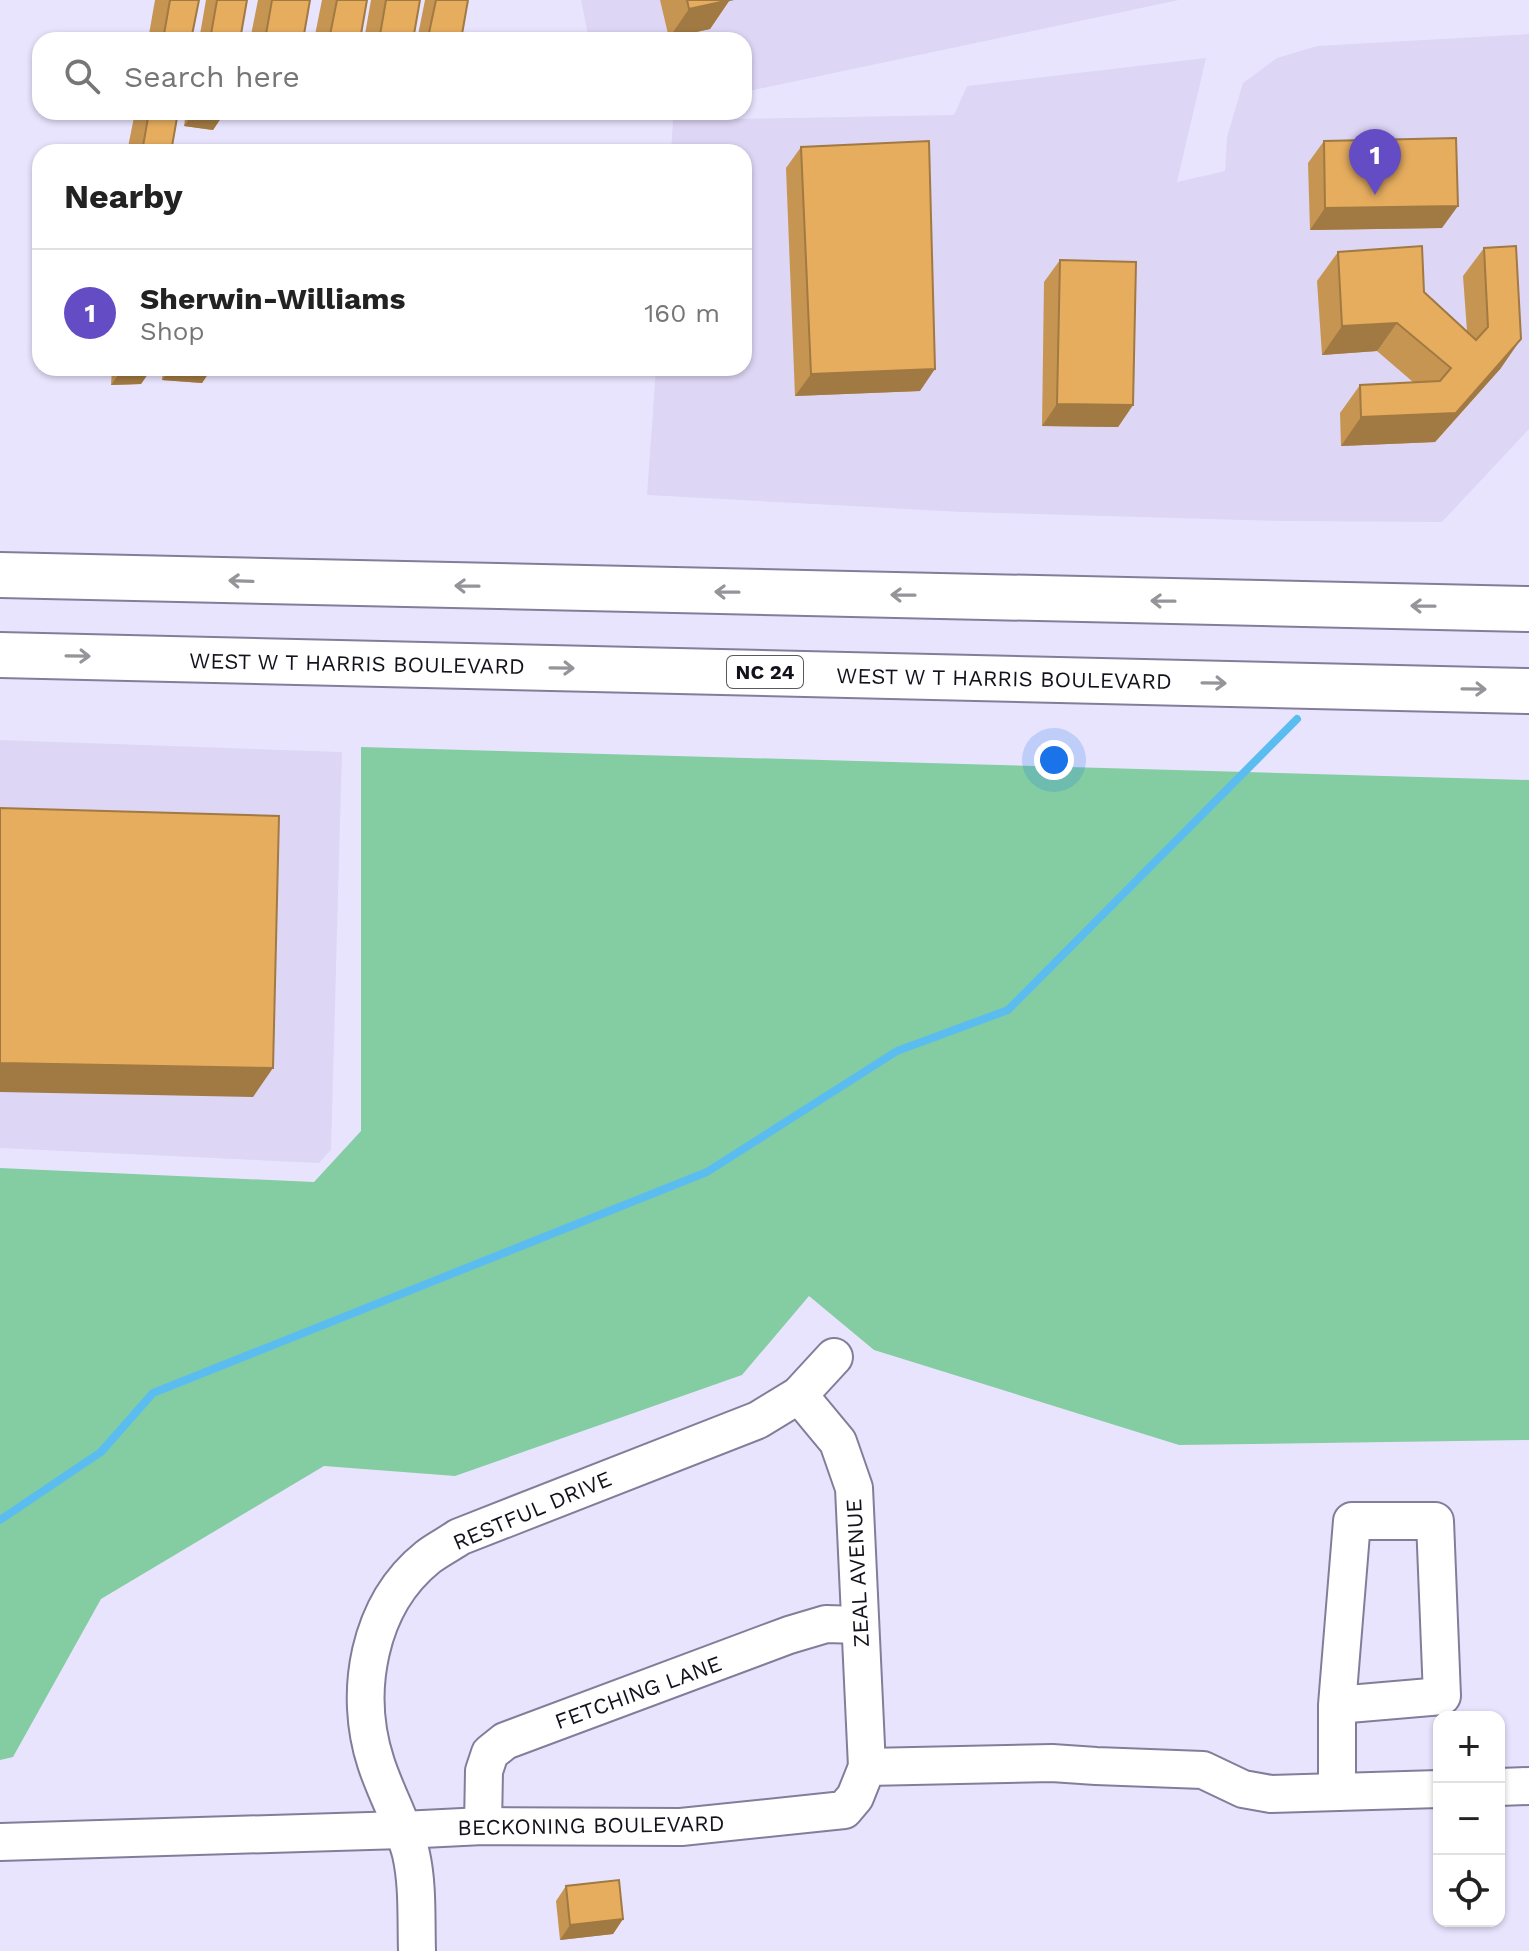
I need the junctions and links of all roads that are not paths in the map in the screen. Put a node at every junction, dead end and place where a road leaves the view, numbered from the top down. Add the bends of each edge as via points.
1 (0, 575) edge
2 (1529, 609) edge
3 (0, 655) edge
4 (1529, 691) edge
5 (834, 1357) dead end
6 (799, 1395) junction
7 (860, 1625) junction
8 (1337, 1705) junction
9 (867, 1767) junction
10 (1529, 1786) edge
11 (1505, 1787) edge
12 (1433, 1789) edge
13 (1337, 1792) junction
14 (483, 1826) junction
15 (402, 1830) junction
16 (0, 1842) edge
17 (417, 1951) edge

2 -> 1 main road
3 -> 4 main road, WEST W T HARRIS BOULEVARD / NC 24
5 - 6 street, RESTFUL DRIVE
6 - 7 street, ZEAL AVENUE via 838,1442 854,1488
6 - 15 street, RESTFUL DRIVE via 758,1420 459,1537 427,1558 386,1608 375,1635 364,1701 376,1763
7 - 9 street, ZEAL AVENUE
7 - 14 street, FETCHING LANE via 826,1624 789,1635 505,1741 490,1753 484,1771
8 - 8 street via 1352,1521 1435,1521 1442,1696
8 - 13 street
9 - 13 street via 1052,1763 1203,1770 1243,1789 1271,1794
9 - 14 street, BECKONING BOULEVARD via 844,1810 825,1814 681,1827
10 - 11 street
12 - 13 street
14 - 15 street, BECKONING BOULEVARD
15 - 16 street, BECKONING BOULEVARD
15 - 17 street, RESTFUL DRIVE via 414,1870

